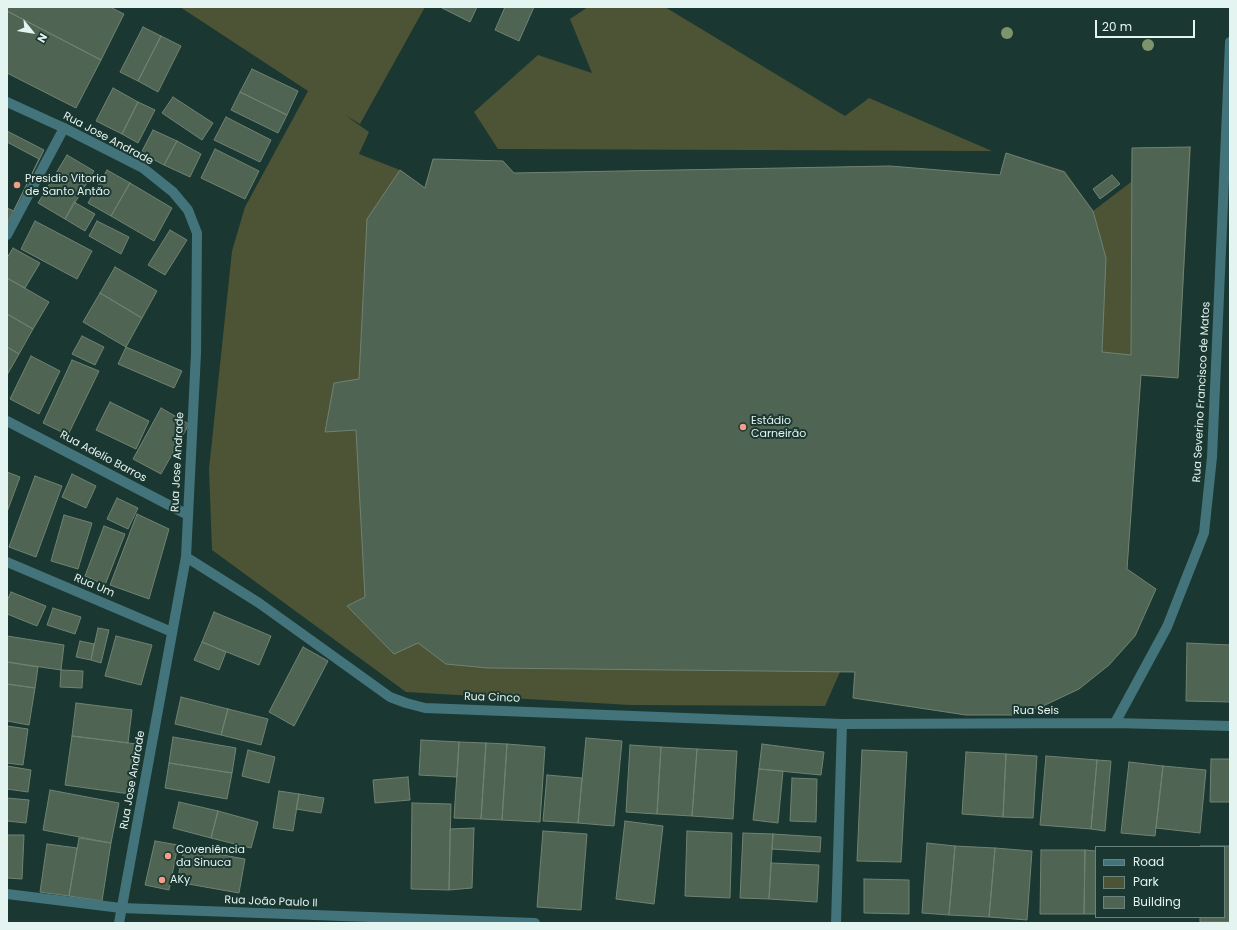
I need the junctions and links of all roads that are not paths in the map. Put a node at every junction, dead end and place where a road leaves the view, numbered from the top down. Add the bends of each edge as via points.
1 (1230, 42) edge
2 (7, 102) edge
3 (64, 128) junction
4 (7, 234) edge
5 (7, 421) edge
6 (188, 515) junction
7 (186, 558) junction
8 (7, 562) edge
9 (172, 632) junction
10 (1115, 723) junction
11 (842, 724) junction
12 (1230, 726) edge
13 (7, 894) edge
14 (121, 908) junction
15 (119, 923) edge
16 (535, 923) edge
17 (836, 923) edge

1 - 10 street, Rua Severino Francisco de Matos via 1212,457 1204,533 1167,627
2 - 3 street, Rua Jose Andrade
3 - 4 street
3 - 6 street, Rua Jose Andrade via 143,168 173,192 188,210 197,233 196,353
5 - 6 street, Rua Adelio Barros
6 - 7 street, Rua Jose Andrade
7 - 9 street, Rua Jose Andrade
7 - 11 street, Rua Cinco via 259,603 385,694 425,708
8 - 9 street, Rua Um
9 - 14 street, Rua Jose Andrade
10 - 11 street, Rua Seis
10 - 12 street, Rua Seis
11 - 17 street
13 - 14 street, Rua João Paulo II
14 - 15 street, Rua Jose Andrade
14 - 16 street, Rua João Paulo II

